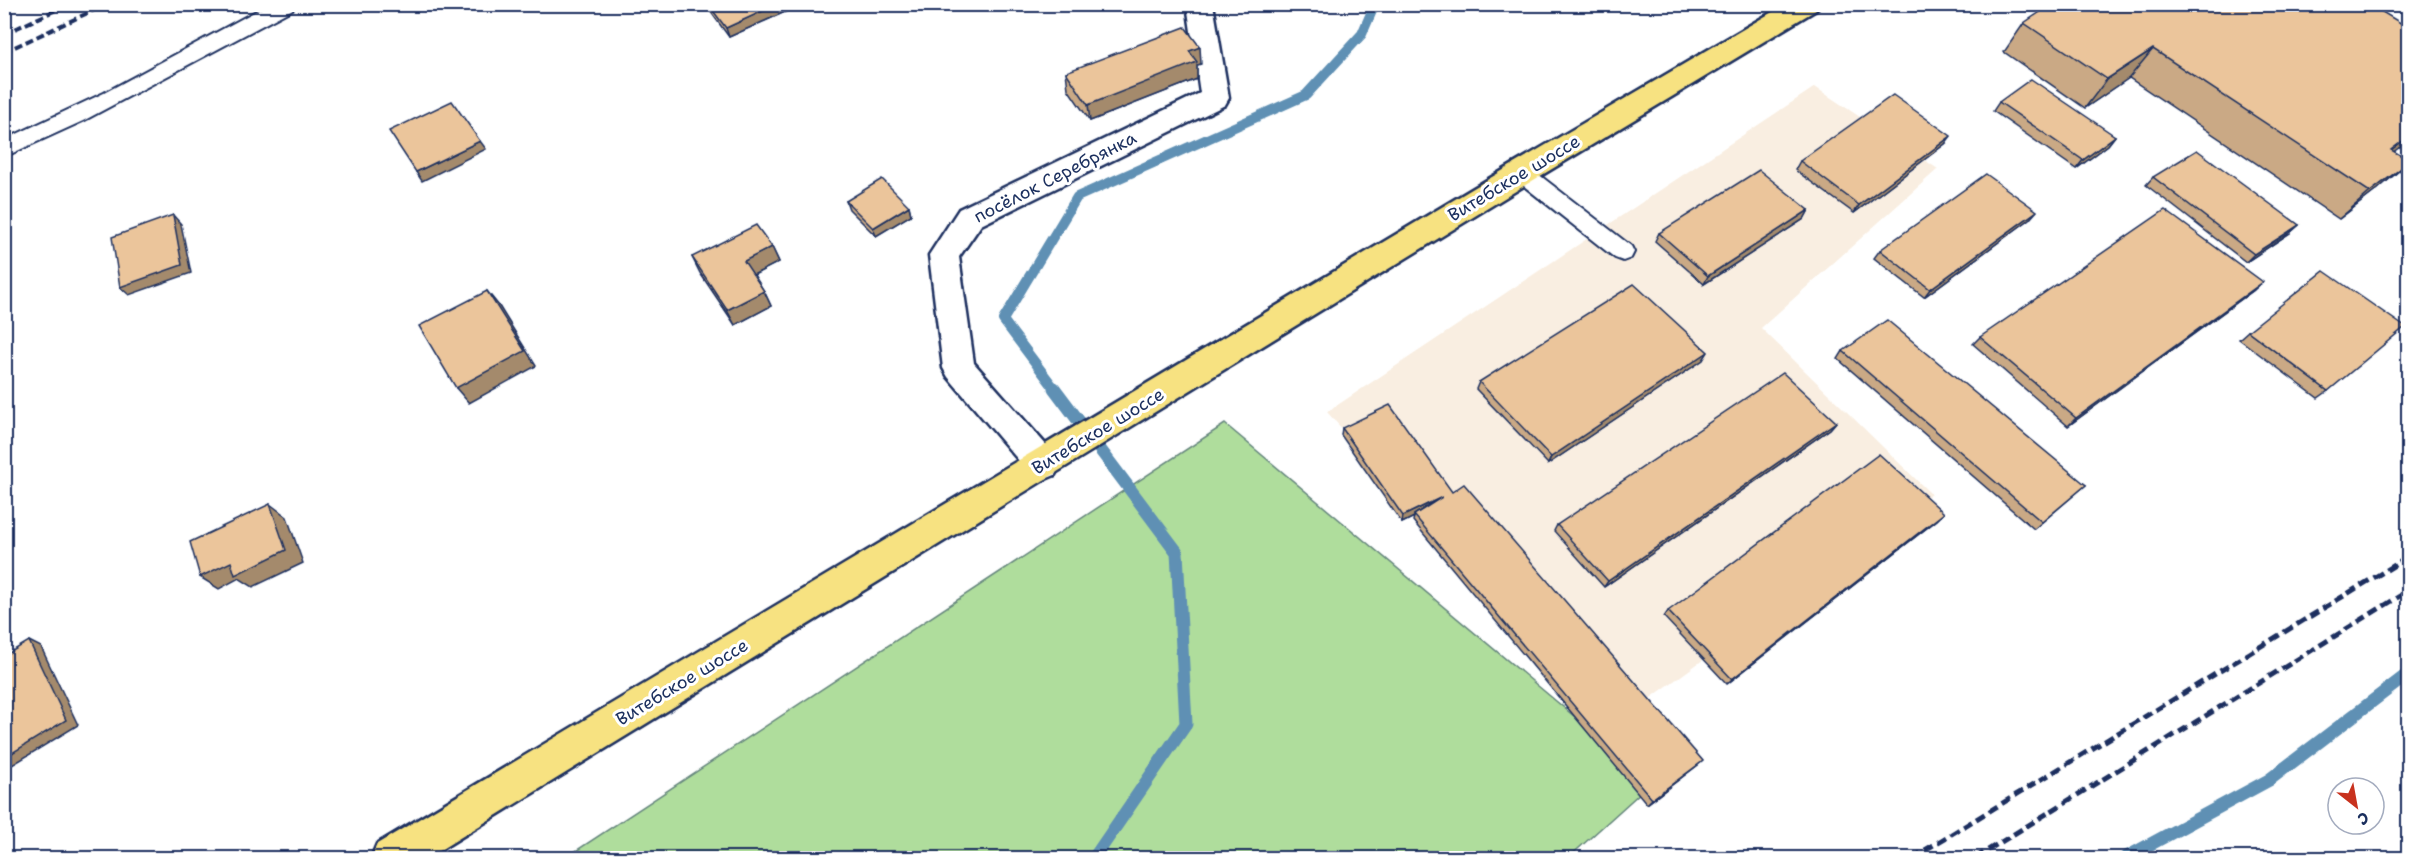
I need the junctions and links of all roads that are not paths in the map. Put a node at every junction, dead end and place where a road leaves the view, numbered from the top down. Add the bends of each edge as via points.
1 (286, 4) edge
2 (1200, 4) edge
3 (1807, 4) edge
4 (4, 149) edge
5 (1522, 173) junction
6 (1623, 252) dead end
7 (1043, 465) junction
8 (391, 858) edge

1 - 4 lane via 62,126
2 - 7 street, посёлок Серебрянка via 1215,98 970,217 944,255 958,369
3 - 5 main road, Витебское шоссе
5 - 6 lane
5 - 7 main road, Витебское шоссе
7 - 8 main road, Витебское шоссе

